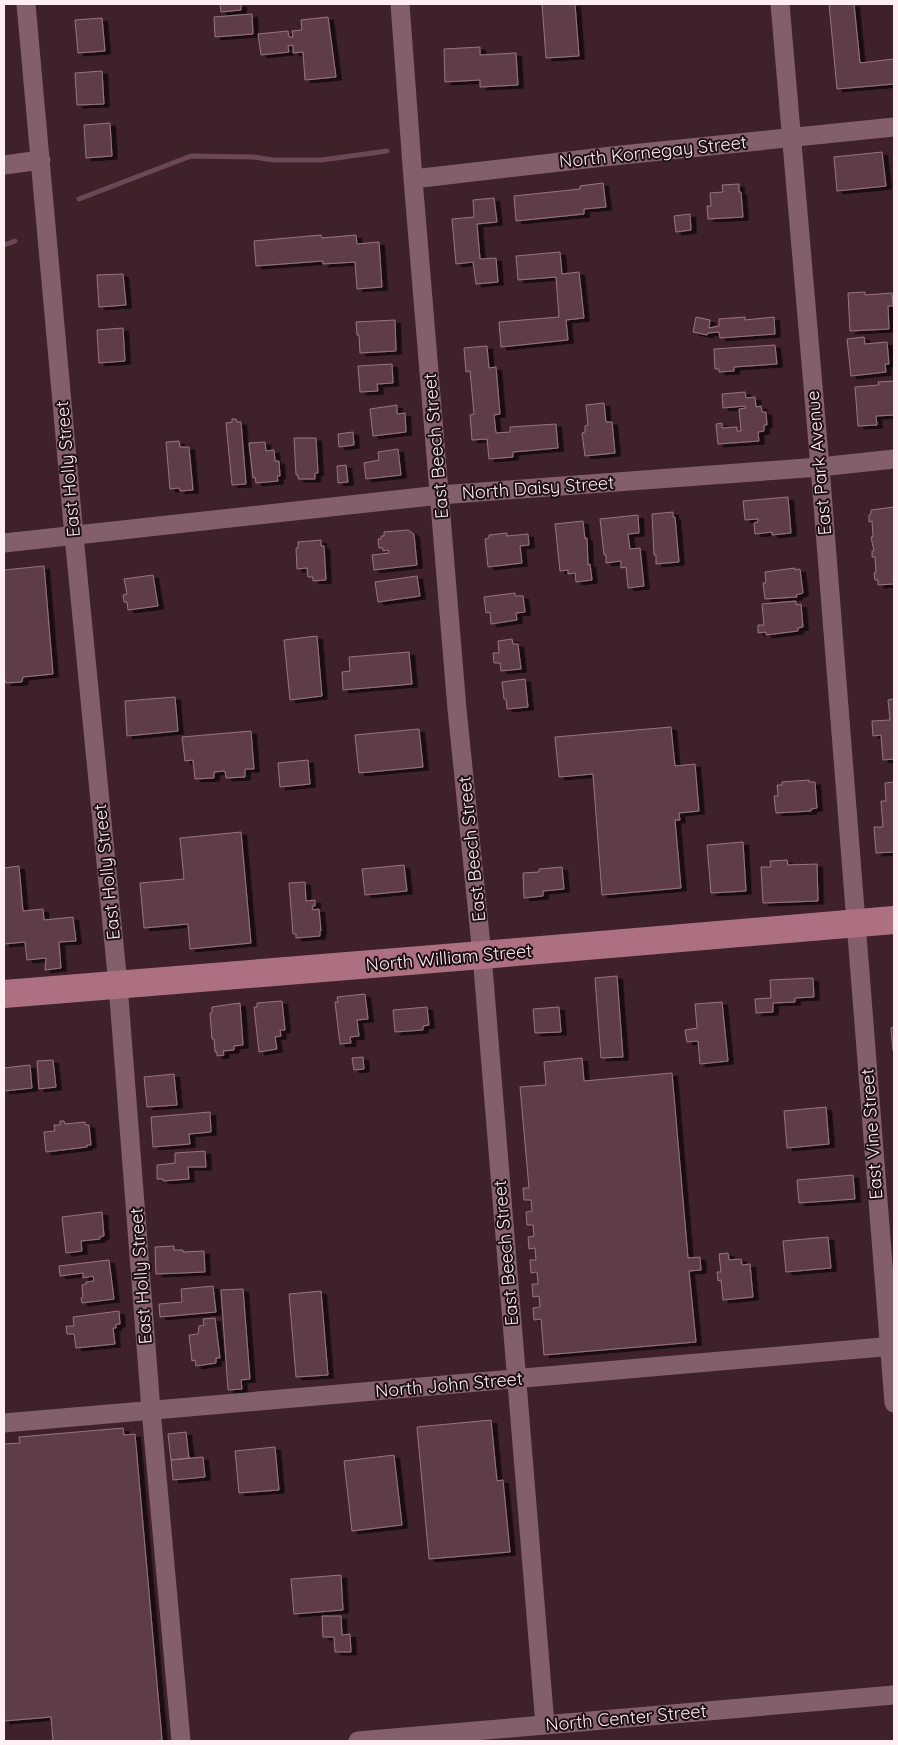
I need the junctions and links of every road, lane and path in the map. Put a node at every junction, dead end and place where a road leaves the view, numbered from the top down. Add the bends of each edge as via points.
1 (26, 4) edge
2 (400, 4) edge
3 (780, 4) edge
4 (894, 127) edge
5 (792, 138) junction
6 (41, 160) junction
7 (4, 164) edge
8 (413, 179) junction
9 (894, 459) edge
10 (820, 467) junction
11 (440, 495) junction
12 (74, 536) junction
13 (4, 543) edge
14 (894, 920) edge
15 (856, 923) junction
16 (482, 955) junction
17 (118, 985) junction
18 (4, 994) edge
19 (892, 1346) edge
20 (516, 1379) junction
21 (894, 1404) edge
22 (151, 1410) junction
23 (4, 1423) edge
24 (894, 1695) edge
25 (544, 1725) junction
26 (181, 1741) edge
27 (358, 1741) edge

1 - 6 street, East Holly Street
2 - 8 street, East Beech Street
3 - 5 street, East Park Avenue
4 - 5 street, North Kornegay Street
5 - 8 street, North Kornegay Street
5 - 10 street, East Park Avenue
6 - 7 street
6 - 12 street, East Holly Street
8 - 11 street, East Beech Street
9 - 10 street, North Daisy Street
10 - 11 street, North Daisy Street
10 - 15 street, East Park Avenue
11 - 12 street, North Daisy Street
11 - 16 street, East Beech Street via 457,709
12 - 13 street, North Daisy Street
12 - 17 street, East Holly Street
14 - 15 main road, North William Street
15 - 16 main road, North William Street
15 - 19 street, East Vine Street
16 - 17 main road, North William Street
16 - 20 street, East Beech Street
17 - 18 main road, North William Street
17 - 22 street, East Holly Street
19 - 20 street, North John Street
19 - 21 street, East Vine Street
20 - 22 street, North John Street
20 - 25 street, East Beech Street
22 - 23 street, North John Street
22 - 26 street, East Holly Street
24 - 25 street, North Center Street
25 - 27 street, North Center Street

